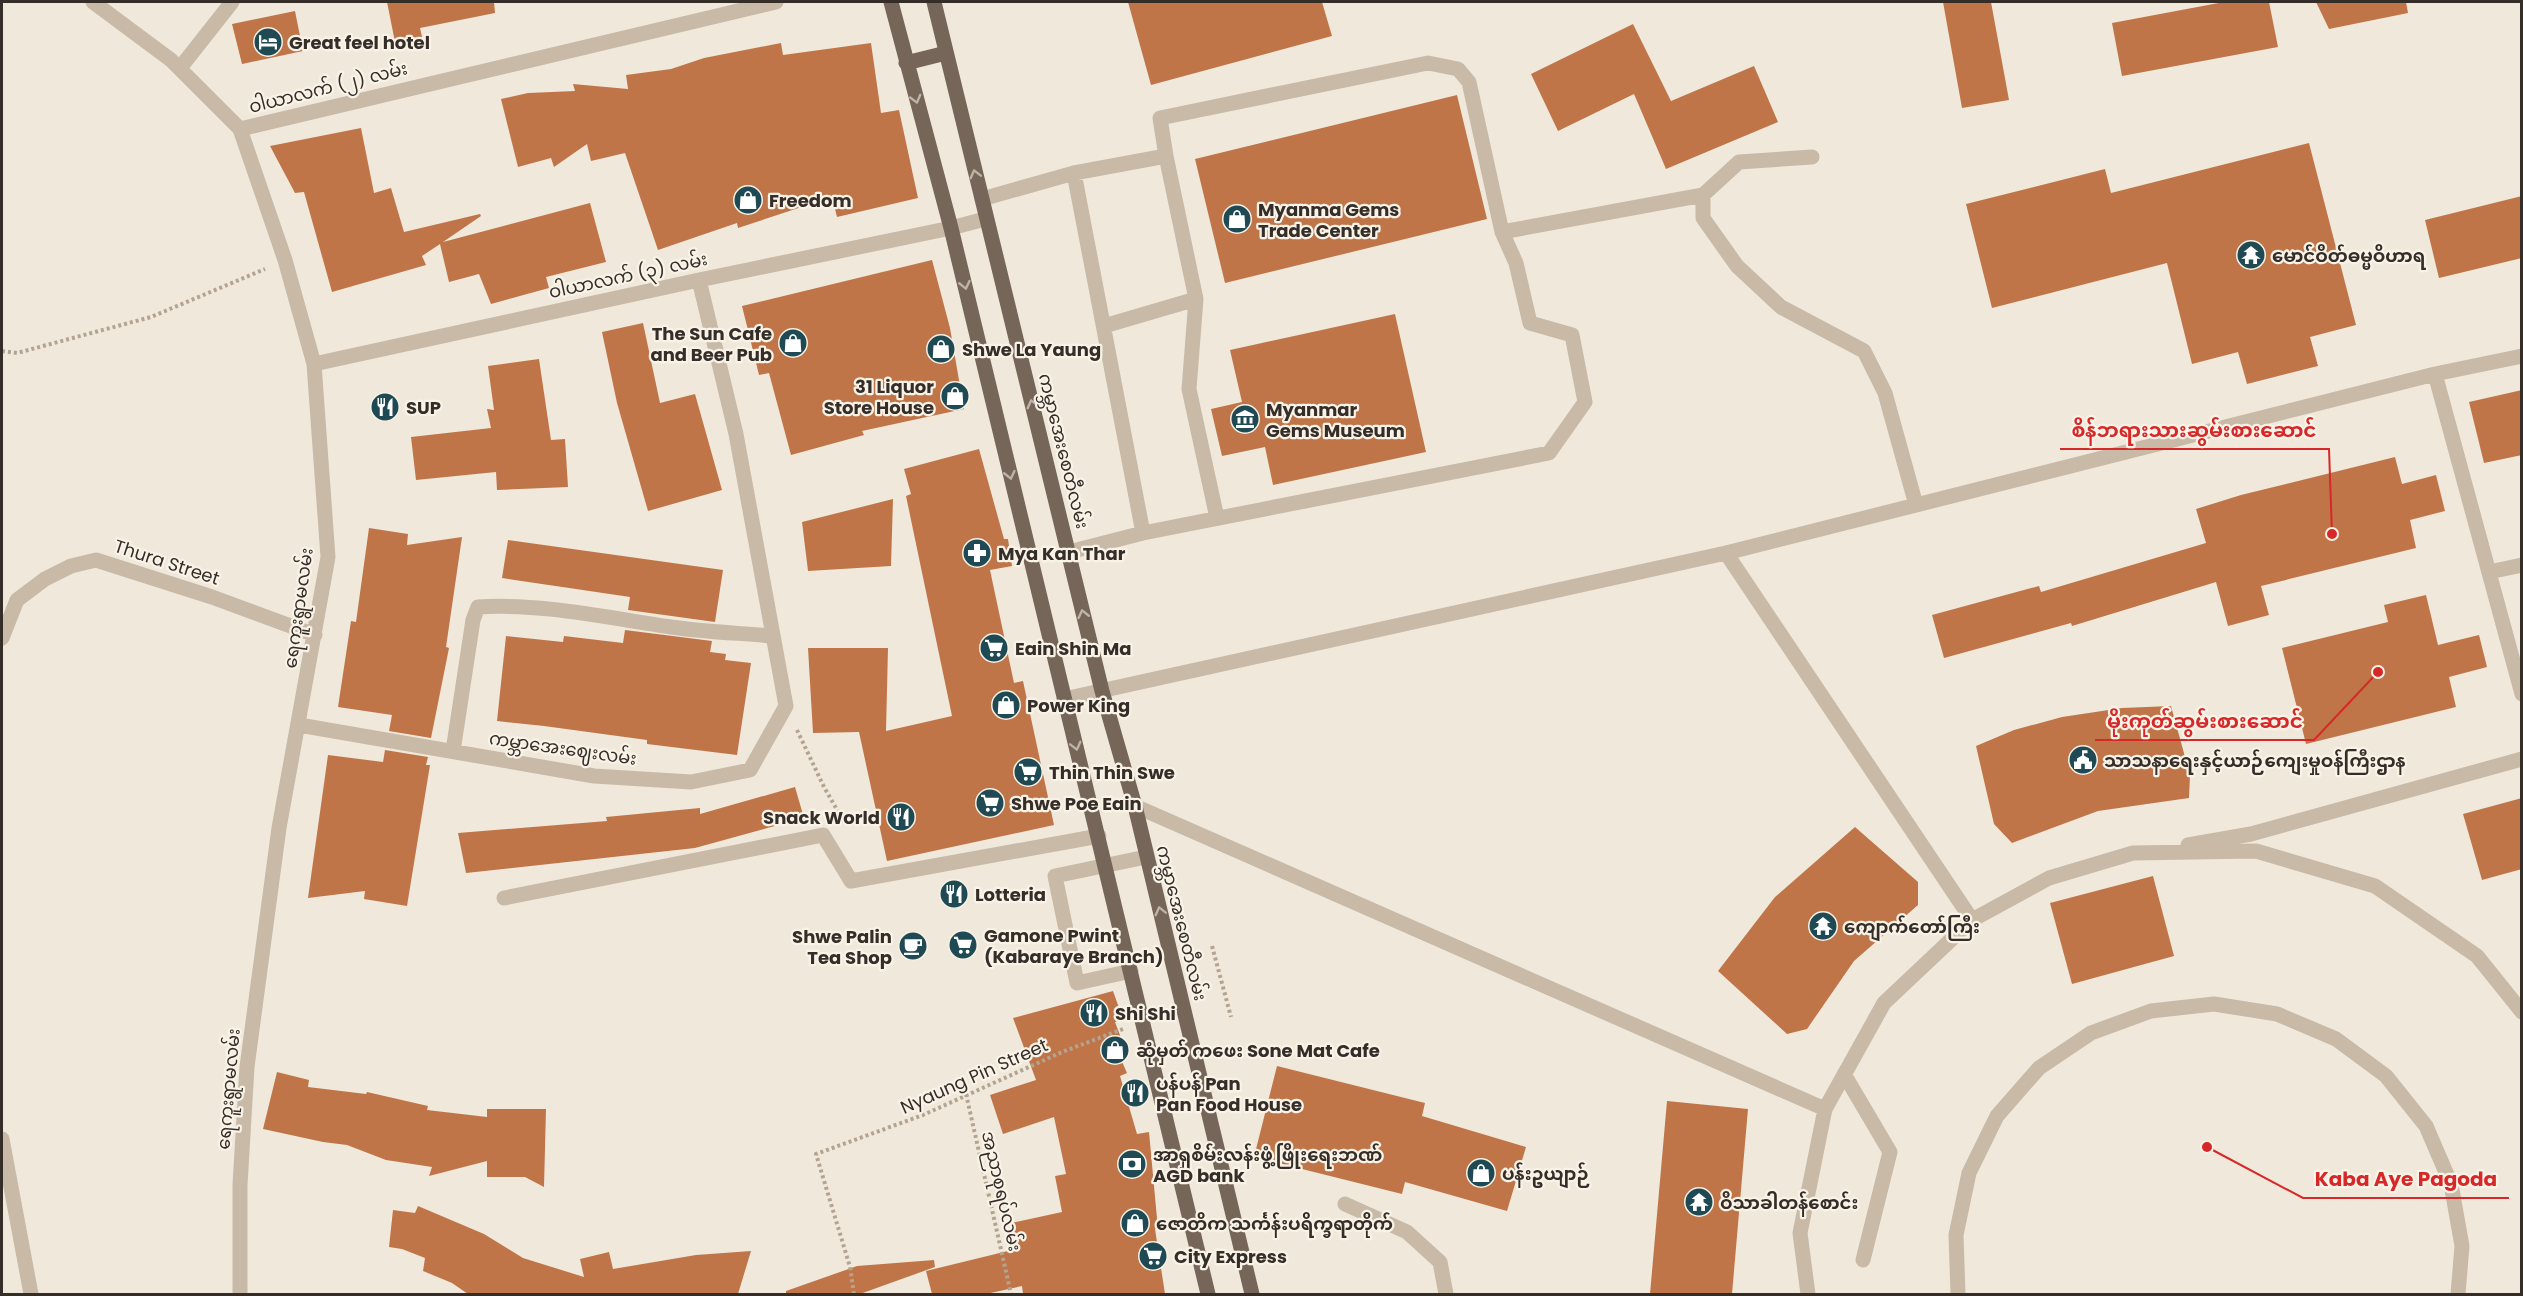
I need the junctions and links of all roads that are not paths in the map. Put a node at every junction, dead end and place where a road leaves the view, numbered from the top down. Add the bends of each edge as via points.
1 (93, 2) edge
2 (232, 2) edge
3 (777, 2) edge
4 (891, 2) edge
5 (934, 2) edge
6 (946, 53) junction
7 (906, 63) junction
8 (180, 68) junction
9 (240, 129) junction
10 (1166, 156) junction
11 (1812, 157) dead end
12 (1074, 173) junction
13 (1703, 195) junction
14 (981, 199) junction
15 (985, 219) junction
16 (951, 228) junction
17 (1502, 232) junction
18 (699, 280) junction
19 (1196, 300) junction
20 (1104, 326) junction
21 (2522, 356) edge
22 (314, 364) junction
23 (2435, 374) junction
24 (1916, 505) junction
25 (1217, 518) junction
26 (1143, 533) junction
27 (1069, 552) junction
28 (1726, 554) junction
29 (2522, 565) edge
30 (2489, 572) junction
31 (315, 635) junction
32 (772, 636) junction
33 (2, 638) edge
34 (1102, 691) junction
35 (2522, 694) edge
36 (1064, 699) junction
37 (299, 725) junction
38 (453, 751) junction
39 (2522, 759) edge
40 (1134, 807) junction
41 (1099, 836) junction
42 (2133, 853) junction
43 (1146, 857) junction
44 (1105, 865) junction
45 (504, 898) dead end
46 (1972, 920) junction
47 (1131, 971) junction
48 (2522, 1012) edge
49 (1844, 1074) junction
50 (1825, 1109) junction
51 (2, 1138) edge
52 (2, 1143) edge
53 (1345, 1204) dead end
54 (1863, 1260) dead end
55 (31, 1294) edge
56 (240, 1294) edge
57 (1208, 1294) edge
58 (1252, 1294) edge
59 (1446, 1294) edge
60 (1808, 1294) edge
61 (1958, 1294) edge
62 (2458, 1294) edge

1 - 8 street, ရေကူးရွာမလမ်း
2 - 8 street
3 - 9 street, ဝါယာလက် (၂) လမ်း
4 - 7 main road
5 - 6 main road, ကမ္ဘာအေးစေတီလမ်း
6 - 7 main road
14 -> 6 main road, ကမ္ဘာအေးစေတီလမ်း
7 -> 16 main road
8 - 9 street, ရေကူးရွာမလမ်း
9 - 22 street, ရေကူးရွာမလမ်း via 285,260
10 - 12 street
10 - 17 street via 1160,118 1428,63 1458,69 1469,82
10 - 19 street
11 - 13 street via 1739,162
12 - 14 street
12 - 20 street
13 - 17 street
13 - 24 street via 1703,218 1737,266 1780,308 1864,351 1885,393
14 - 15 main road, ကမ္ဘာအေးစေတီလမ်း
15 - 16 street, ဝါယာလက် (၃) လမ်း
27 -> 15 main road, ကမ္ဘာအေးစေတီလမ်း
16 - 18 street, ဝါယာလက် (၃) လမ်း
16 -> 36 main road
17 - 25 street via 1516,263 1530,323 1572,335 1585,402 1549,453
18 - 22 street, ဝါယာလက် (၃) လမ်း
18 - 32 street via 736,434
19 - 20 street
19 - 25 street via 1189,389
20 - 26 street
21 - 23 street
22 - 31 street, ရေကူးရွာမလမ်း via 328,557
23 - 24 street
23 - 30 street
24 - 28 street
25 - 26 street
26 - 27 street
34 -> 27 main road, ကမ္ဘာအေးစေတီလမ်း
28 - 34 street
28 - 46 street
29 - 30 street
30 - 35 street
31 - 33 street, Thura Street via 96,560 71,566 45,579 17,600
31 - 37 street, ရေကူးရွာမလမ်း
32 - 38 street via 675,628 572,612 478,607
32 - 38 street, ကမ္ဘာအေးဈေးလမ်း via 786,706 750,770 691,782 594,776
34 - 36 street
34 - 40 main road, ကမ္ဘာအေးစေတီလမ်း
36 -> 41 main road
37 - 38 street, ကမ္ဘာအေးဈေးလမ်း
37 - 56 street, ရေကူးရွာမလမ်း via 279,828 247,1067 240,1185
39 - 42 street via 2252,834
40 - 43 main road, ကမ္ဘာအေးစေတီလမ်း
40 - 50 street
41 - 44 main road
41 - 45 street via 851,881 823,835
42 - 46 street via 2049,878
42 - 48 street via 2256,851 2375,886 2477,956
43 - 44 street
58 -> 43 main road, ကမ္ဘာအေးစေတီလမ်း
44 - 47 main road
44 - 47 street via 1055,876 1077,983
46 - 49 street via 1884,1003
47 - 57 main road
49 - 50 street
49 - 54 street via 1890,1152
50 - 60 street via 1800,1233
51 - 52 street
52 - 55 street
53 - 59 street via 1407,1232 1440,1262
61 - 62 street via 1956,1235 1969,1173 1997,1116 2039,1068 2091,1033 2141,1014 2214,1004 2277,1014 2336,1039 2386,1076 2426,1126 2451,1184 2462,1246

